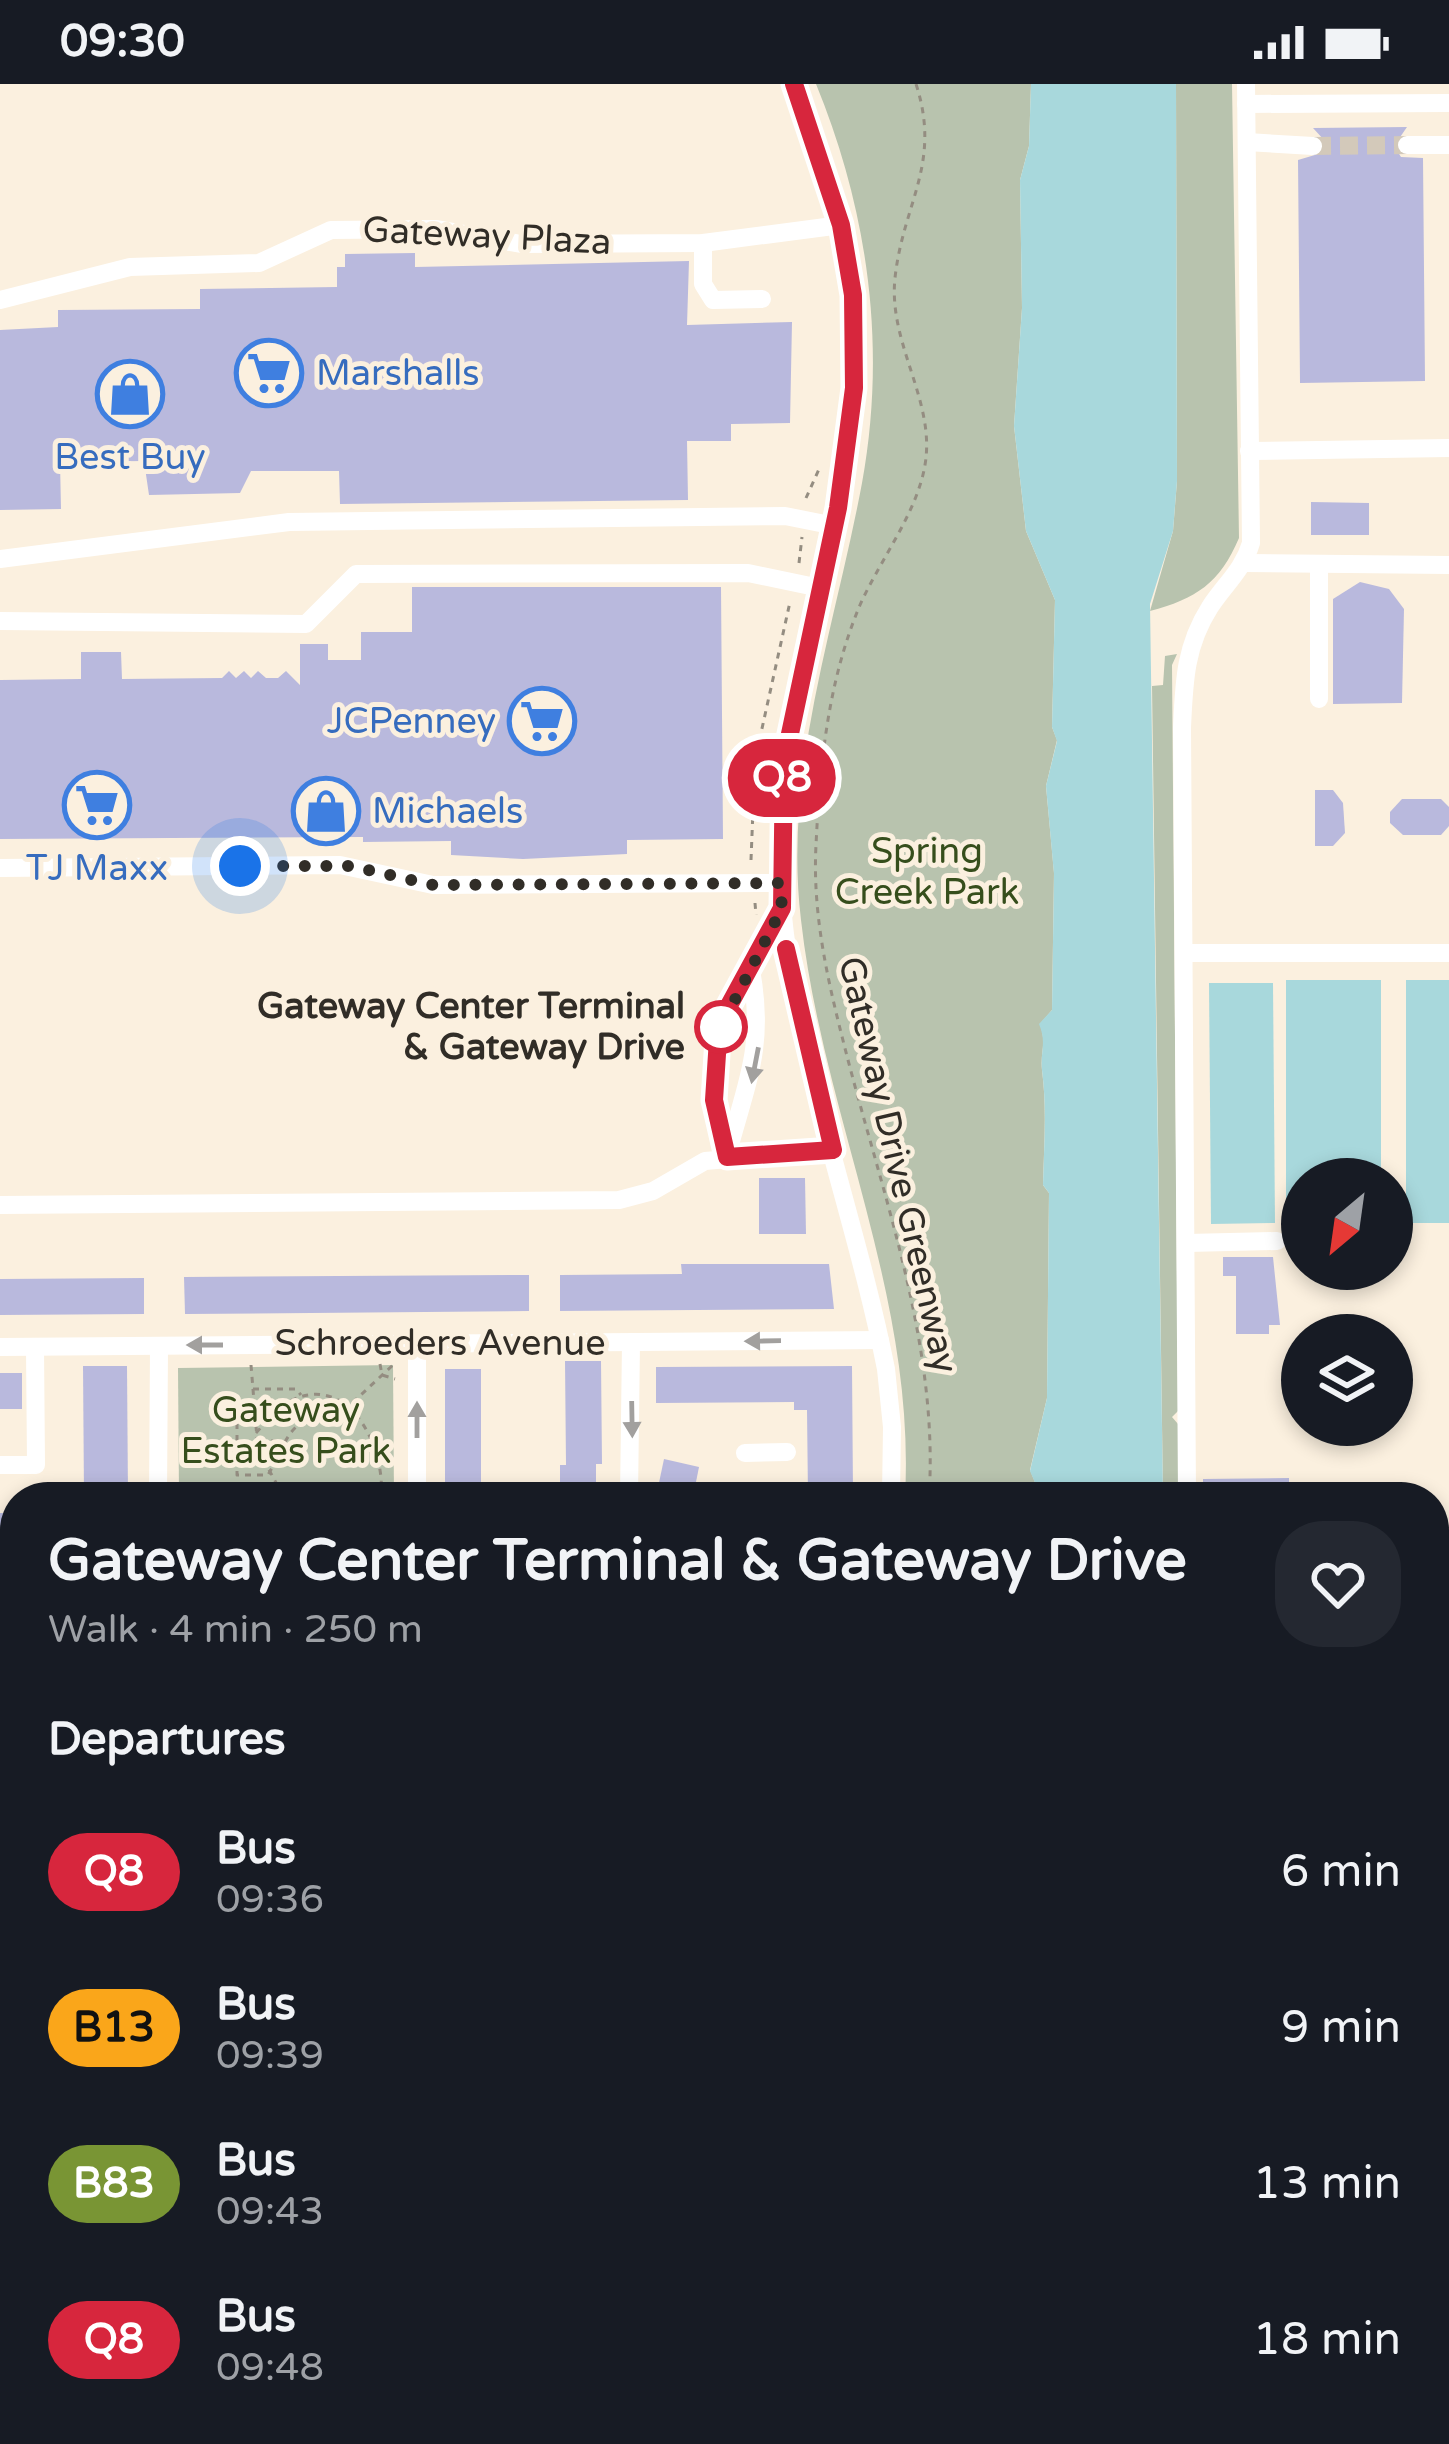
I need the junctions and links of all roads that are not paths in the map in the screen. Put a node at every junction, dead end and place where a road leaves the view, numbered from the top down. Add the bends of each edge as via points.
1 (794, 84) edge
2 (1246, 94) edge
3 (1288, 94) edge
4 (1449, 104) edge
5 (1246, 142) junction
6 (1407, 145) tunnel mouth
7 (1449, 145) edge
8 (1313, 146) tunnel mouth
9 (841, 225) junction
10 (703, 243) junction
11 (762, 299) dead end
12 (0, 300) edge
13 (1449, 448) edge
14 (1250, 451) junction
15 (835, 526) junction
16 (0, 559) edge
17 (1245, 563) junction
18 (1449, 565) edge
19 (1319, 568) junction
20 (820, 588) junction
21 (0, 621) edge
22 (1319, 699) dead end
23 (0, 868) edge
24 (780, 883) junction
25 (782, 908) junction
26 (1185, 953) junction
27 (1449, 953) edge
28 (752, 970) junction
29 (833, 1150) junction
30 (727, 1157) junction
31 (0, 1205) edge
32 (1277, 1241) dead end
33 (1187, 1244) junction
34 (880, 1340) junction
35 (631, 1342) junction
36 (417, 1343) junction
37 (159, 1346) junction
38 (0, 1347) edge
39 (35, 1347) junction
40 (787, 1452) dead end
41 (745, 1453) dead end
42 (0, 1465) edge
43 (158, 1482) edge
44 (417, 1482) edge
45 (628, 1482) edge
46 (890, 1482) edge
47 (1187, 1482) edge

1 - 9 street
2 - 3 street
2 - 5 street
3 - 4 street
5 - 8 street
5 - 14 street
6 - 7 street
9 - 10 street, Gateway Plaza
9 - 15 street via 853,295 854,388
10 - 11 street via 703,284 713,300
10 - 12 street, Gateway Plaza via 521,244 437,229 331,230 259,263 130,267
13 - 14 street
14 - 17 street
15 - 16 street via 785,516 289,522
15 - 20 street
17 - 19 street
17 - 26 street via 1186,654
18 - 19 street
19 - 22 street
20 - 21 street via 748,573 356,574 306,624
20 - 24 street via 784,762
23 - 24 street via 340,865 433,885
24 - 25 street
25 - 28 street
25 - 29 street via 791,982
26 - 27 street
26 - 33 street
28 -> 30 street via 757,1056
28 - 30 street via 718,1039 714,1100
29 - 30 street
29 - 34 street
30 - 31 street via 619,1200
32 - 33 street
33 - 47 street
34 -> 35 street, Schroeders Avenue
34 - 46 street
35 - 36 street, Schroeders Avenue
35 -> 45 street
36 -> 37 street, Schroeders Avenue
44 -> 36 street
37 - 39 street, Schroeders Avenue
37 - 43 street
38 - 39 street, Schroeders Avenue
39 - 42 street via 36,1465
40 - 41 street

